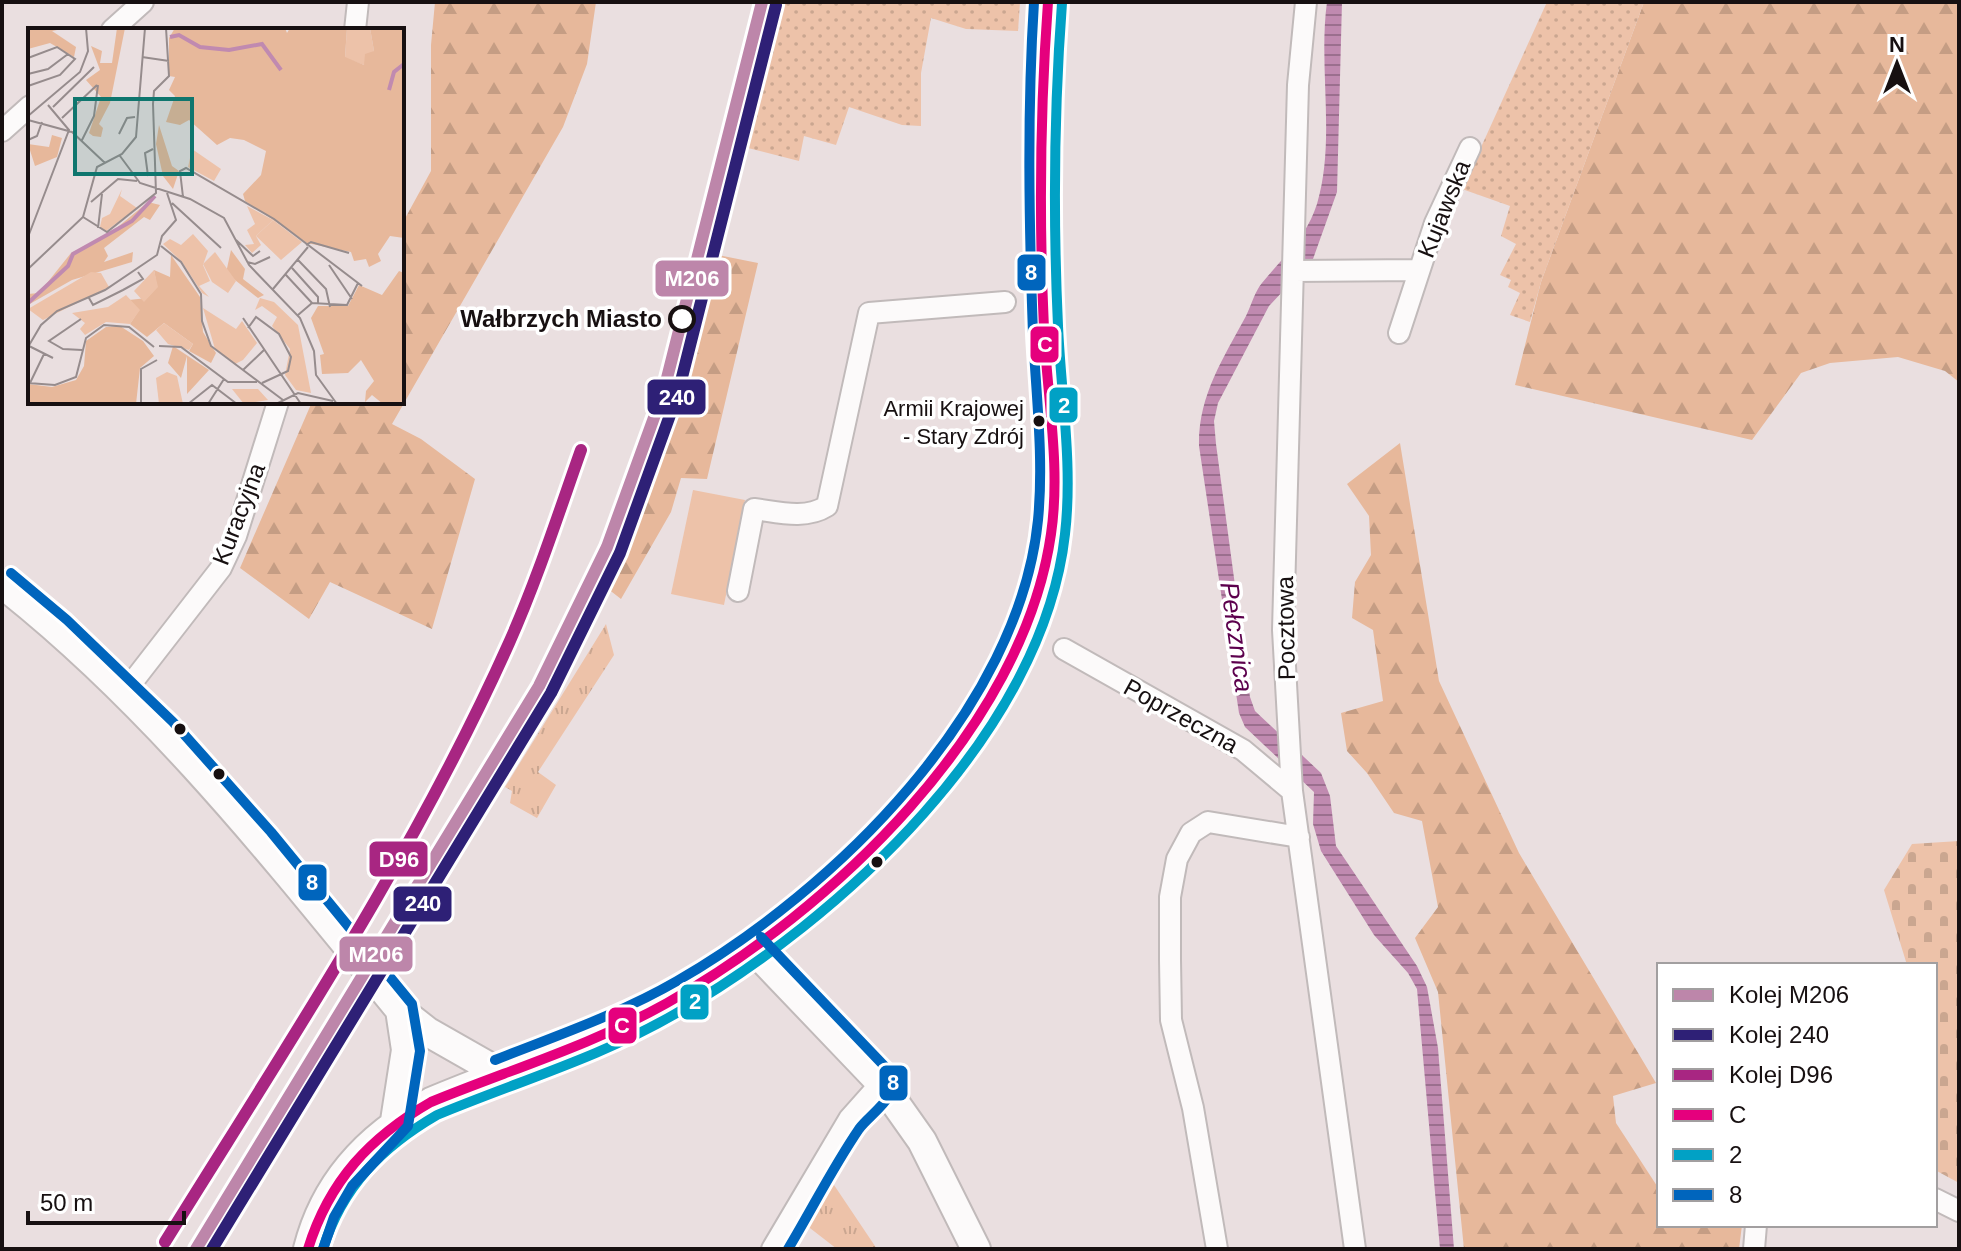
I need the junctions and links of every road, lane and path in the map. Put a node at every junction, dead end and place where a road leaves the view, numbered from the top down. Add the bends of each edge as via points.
1 (143, 2) edge
2 (358, 2) edge
3 (1048, 2) edge
4 (1306, 2) edge
5 (114, 28) edge
6 (355, 28) edge
7 (28, 108) edge
8 (2, 131) edge
9 (1470, 148) dead end
10 (1419, 270) junction
11 (1294, 280) junction
12 (1005, 302) dead end
13 (1399, 333) dead end
14 (277, 404) edge
15 (2, 584) edge
16 (738, 591) dead end
17 (1064, 649) dead end
18 (124, 693) junction
19 (1291, 785) junction
20 (1299, 837) junction
21 (751, 947) junction
22 (400, 1010) junction
23 (500, 1073) junction
24 (881, 1083) junction
25 (395, 1121) junction
26 (1937, 1200) edge
27 (1959, 1211) edge
28 (1756, 1227) edge
29 (308, 1249) edge
30 (772, 1249) edge
31 (976, 1249) edge
32 (1217, 1249) edge
33 (1355, 1249) edge
34 (1754, 1249) edge

1 - 5 street
2 - 6 street
3 - 21 main road via 1043,296 1052,520 1032,607 988,702 925,789 845,873
4 - 11 street, Pocztowa via 1298,85
7 - 8 street
9 - 10 street, Kujawska
10 - 11 street, Kujawska via 1315,271
10 - 13 street, Kujawska
11 - 19 street, Pocztowa via 1283,630
12 - 16 street via 869,313 827,506 798,514 754,509
14 - 18 street, Kuracyjna via 221,568
15 - 18 main road via 57,627
17 - 19 street, Poprzeczna via 1243,750
18 - 22 main road via 240,816
19 - 20 street, Pocztowa
20 - 32 street via 1208,822 1191,833 1177,859 1170,897 1171,1020 1193,1108
20 - 33 street, Pocztowa
21 - 23 main road via 663,1005
21 - 24 main road
22 - 23 main road
22 - 25 main road via 406,1050
23 - 25 main road
24 - 30 street via 849,1119
24 - 31 main road via 922,1141
25 - 29 main road via 369,1142 337,1182 322,1206
26 - 27 street
28 - 34 street

